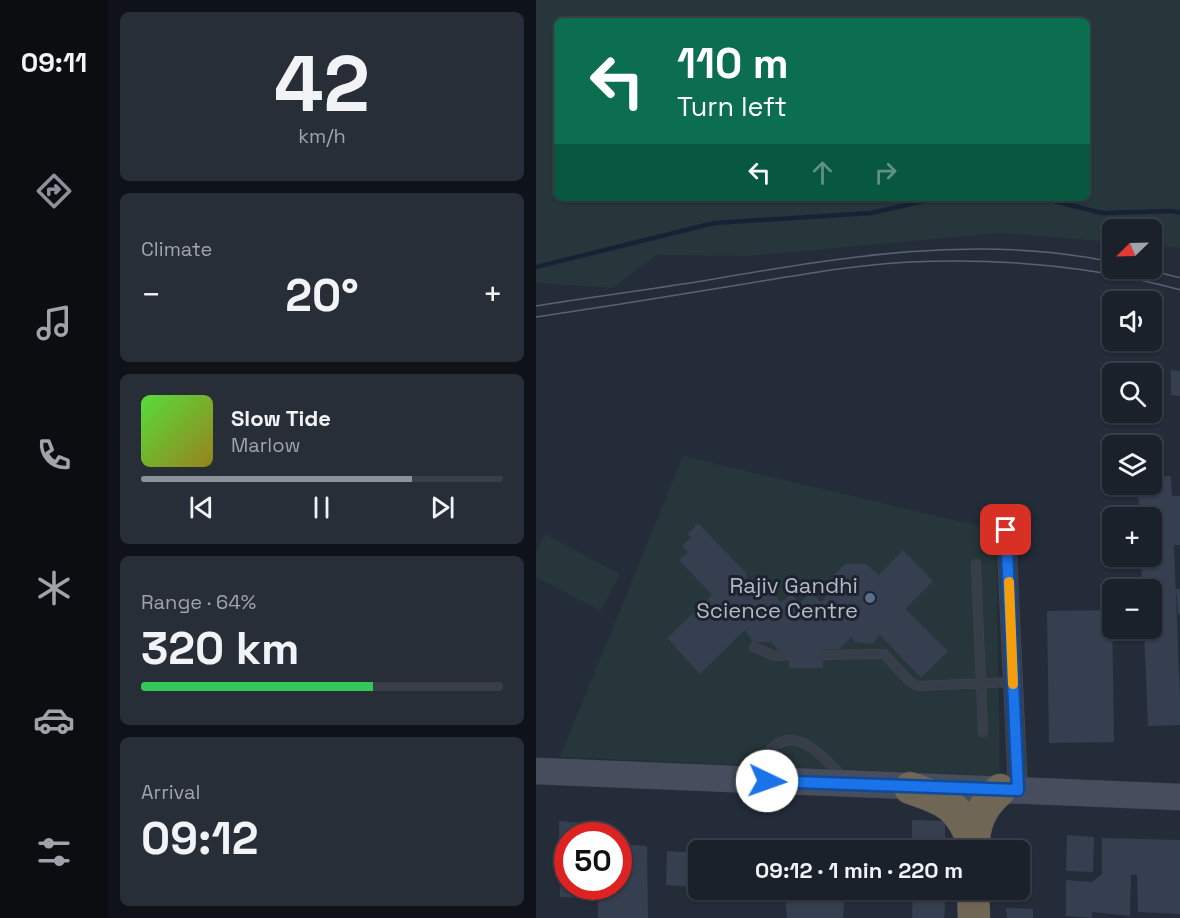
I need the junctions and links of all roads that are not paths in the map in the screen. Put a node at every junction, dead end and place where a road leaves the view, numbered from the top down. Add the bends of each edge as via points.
1 (1006, 530) dead end
2 (976, 564) dead end
3 (754, 647) dead end
4 (822, 655) dead end
5 (788, 656) dead end
6 (1013, 682) junction
7 (981, 683) junction
8 (983, 732) dead end
9 (536, 771) edge
10 (748, 780) junction
11 (851, 785) junction
12 (910, 788) junction
13 (1009, 790) junction
14 (1181, 797) edge
15 (970, 840) edge
16 (974, 840) edge
17 (973, 900) edge
18 (974, 918) edge

1 - 6 street
2 - 7 lane
3 - 5 lane via 774,656
4 - 7 lane via 884,654 918,686
6 - 7 lane
6 - 13 street
7 - 8 lane
9 - 10 main road
10 - 11 main road
10 - 11 lane via 772,748 786,740 798,740 811,747
11 - 12 main road
12 - 13 main road
12 - 15 highway via 955,808
13 - 14 main road
13 - 16 highway via 987,801 978,814
17 - 18 highway

